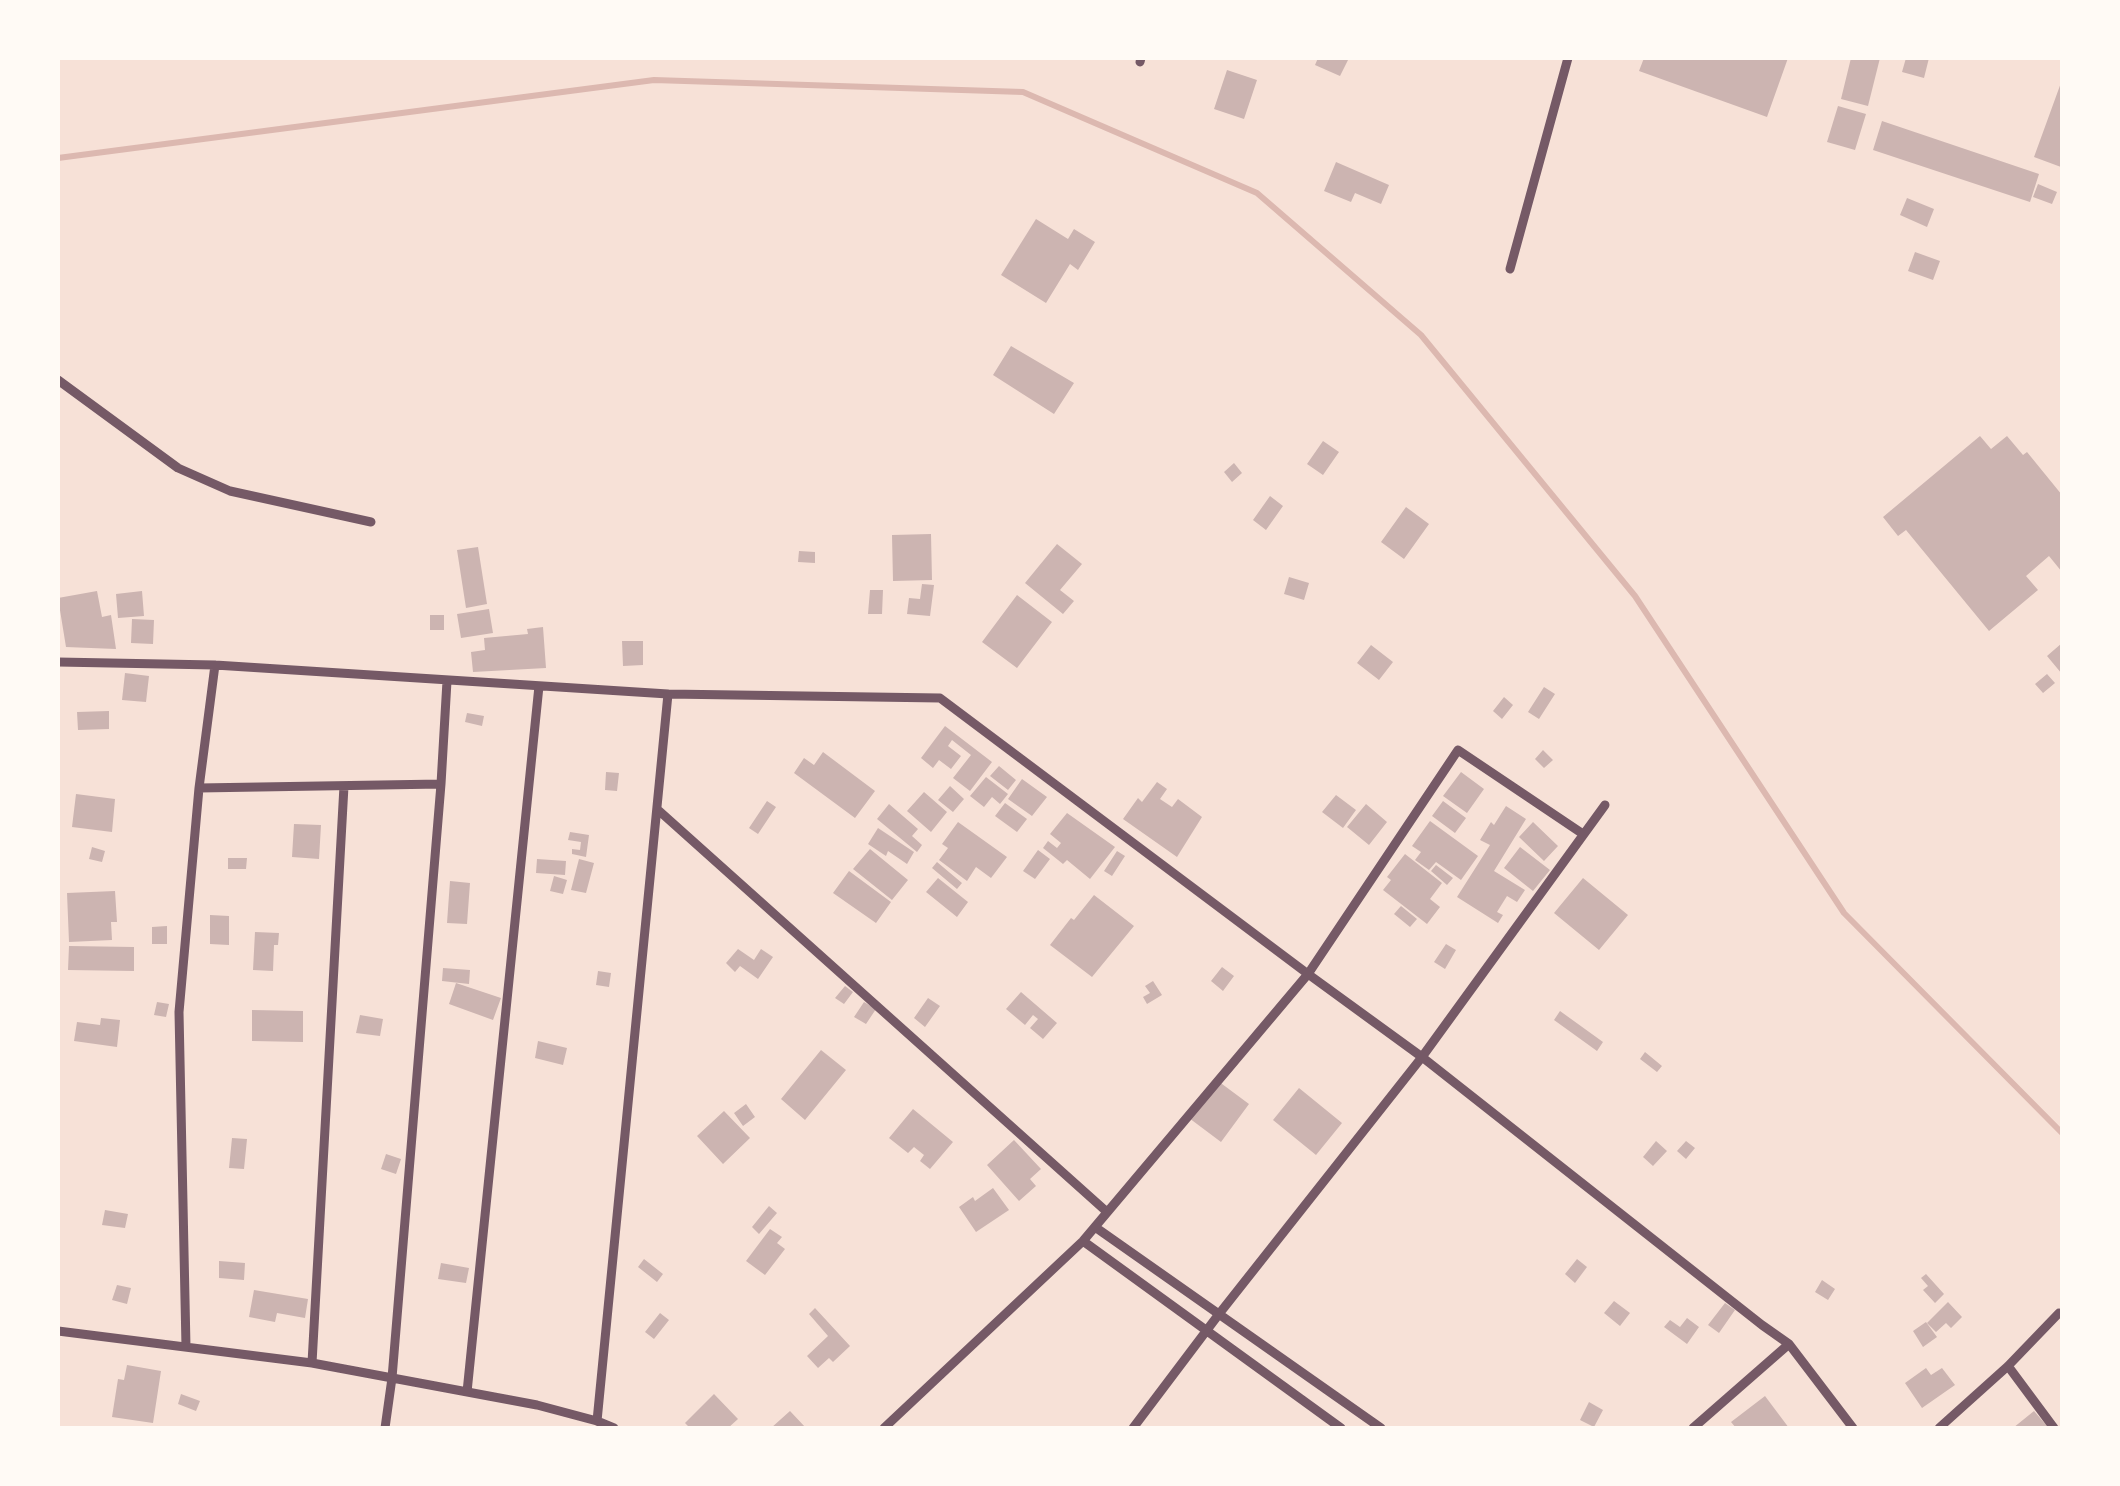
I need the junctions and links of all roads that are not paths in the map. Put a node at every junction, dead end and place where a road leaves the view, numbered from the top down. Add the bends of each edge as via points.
1 (1568, 58) edge
2 (1510, 269) dead end
3 (58, 380) edge
4 (371, 522) dead end
5 (58, 662) edge
6 (215, 665) junction
7 (447, 681) junction
8 (540, 686) junction
9 (668, 694) junction
10 (441, 784) junction
11 (344, 786) junction
12 (199, 788) junction
13 (1605, 805) dead end
14 (657, 809) junction
15 (1583, 834) junction
16 (1308, 974) junction
17 (1422, 1057) junction
18 (1107, 1212) junction
19 (1095, 1226) junction
20 (1083, 1242) junction
21 (2059, 1313) dead end
22 (1219, 1314) junction
23 (58, 1331) edge
24 (1206, 1331) junction
25 (1790, 1344) junction
26 (186, 1347) junction
27 (312, 1363) junction
28 (2008, 1366) junction
29 (392, 1378) junction
30 (466, 1392) junction
31 (598, 1420) junction
32 (385, 1428) edge
33 (614, 1428) edge
34 (884, 1428) edge
35 (1133, 1428) edge
36 (1341, 1428) edge
37 (1381, 1428) edge
38 (1694, 1428) edge
39 (1854, 1428) edge
40 (1939, 1428) edge
41 (2054, 1428) edge

1 - 2 street
3 - 4 street via 178,468 230,491
5 - 6 street
6 - 7 street
6 - 12 street
7 - 8 street
7 - 10 street
8 - 9 street
8 - 30 street
9 - 14 street
9 - 16 street via 940,698
10 - 11 street
10 - 29 street
11 - 12 street
11 - 27 street
12 - 26 street via 179,1012
13 - 15 street
14 - 18 street
14 - 31 street
15 - 16 street via 1458,750
15 - 17 street
16 - 17 street
16 - 18 street
17 - 22 street
17 - 25 street
18 - 19 street
19 - 20 street
19 - 22 street
20 - 24 street
20 - 34 street
21 - 28 street
22 - 24 street
22 - 37 street
23 - 26 street
24 - 35 street
24 - 36 street
25 - 38 street
25 - 39 street
26 - 27 street
27 - 29 street
28 - 40 street
28 - 41 street
29 - 30 street
29 - 32 street
30 - 31 street
31 - 33 street

